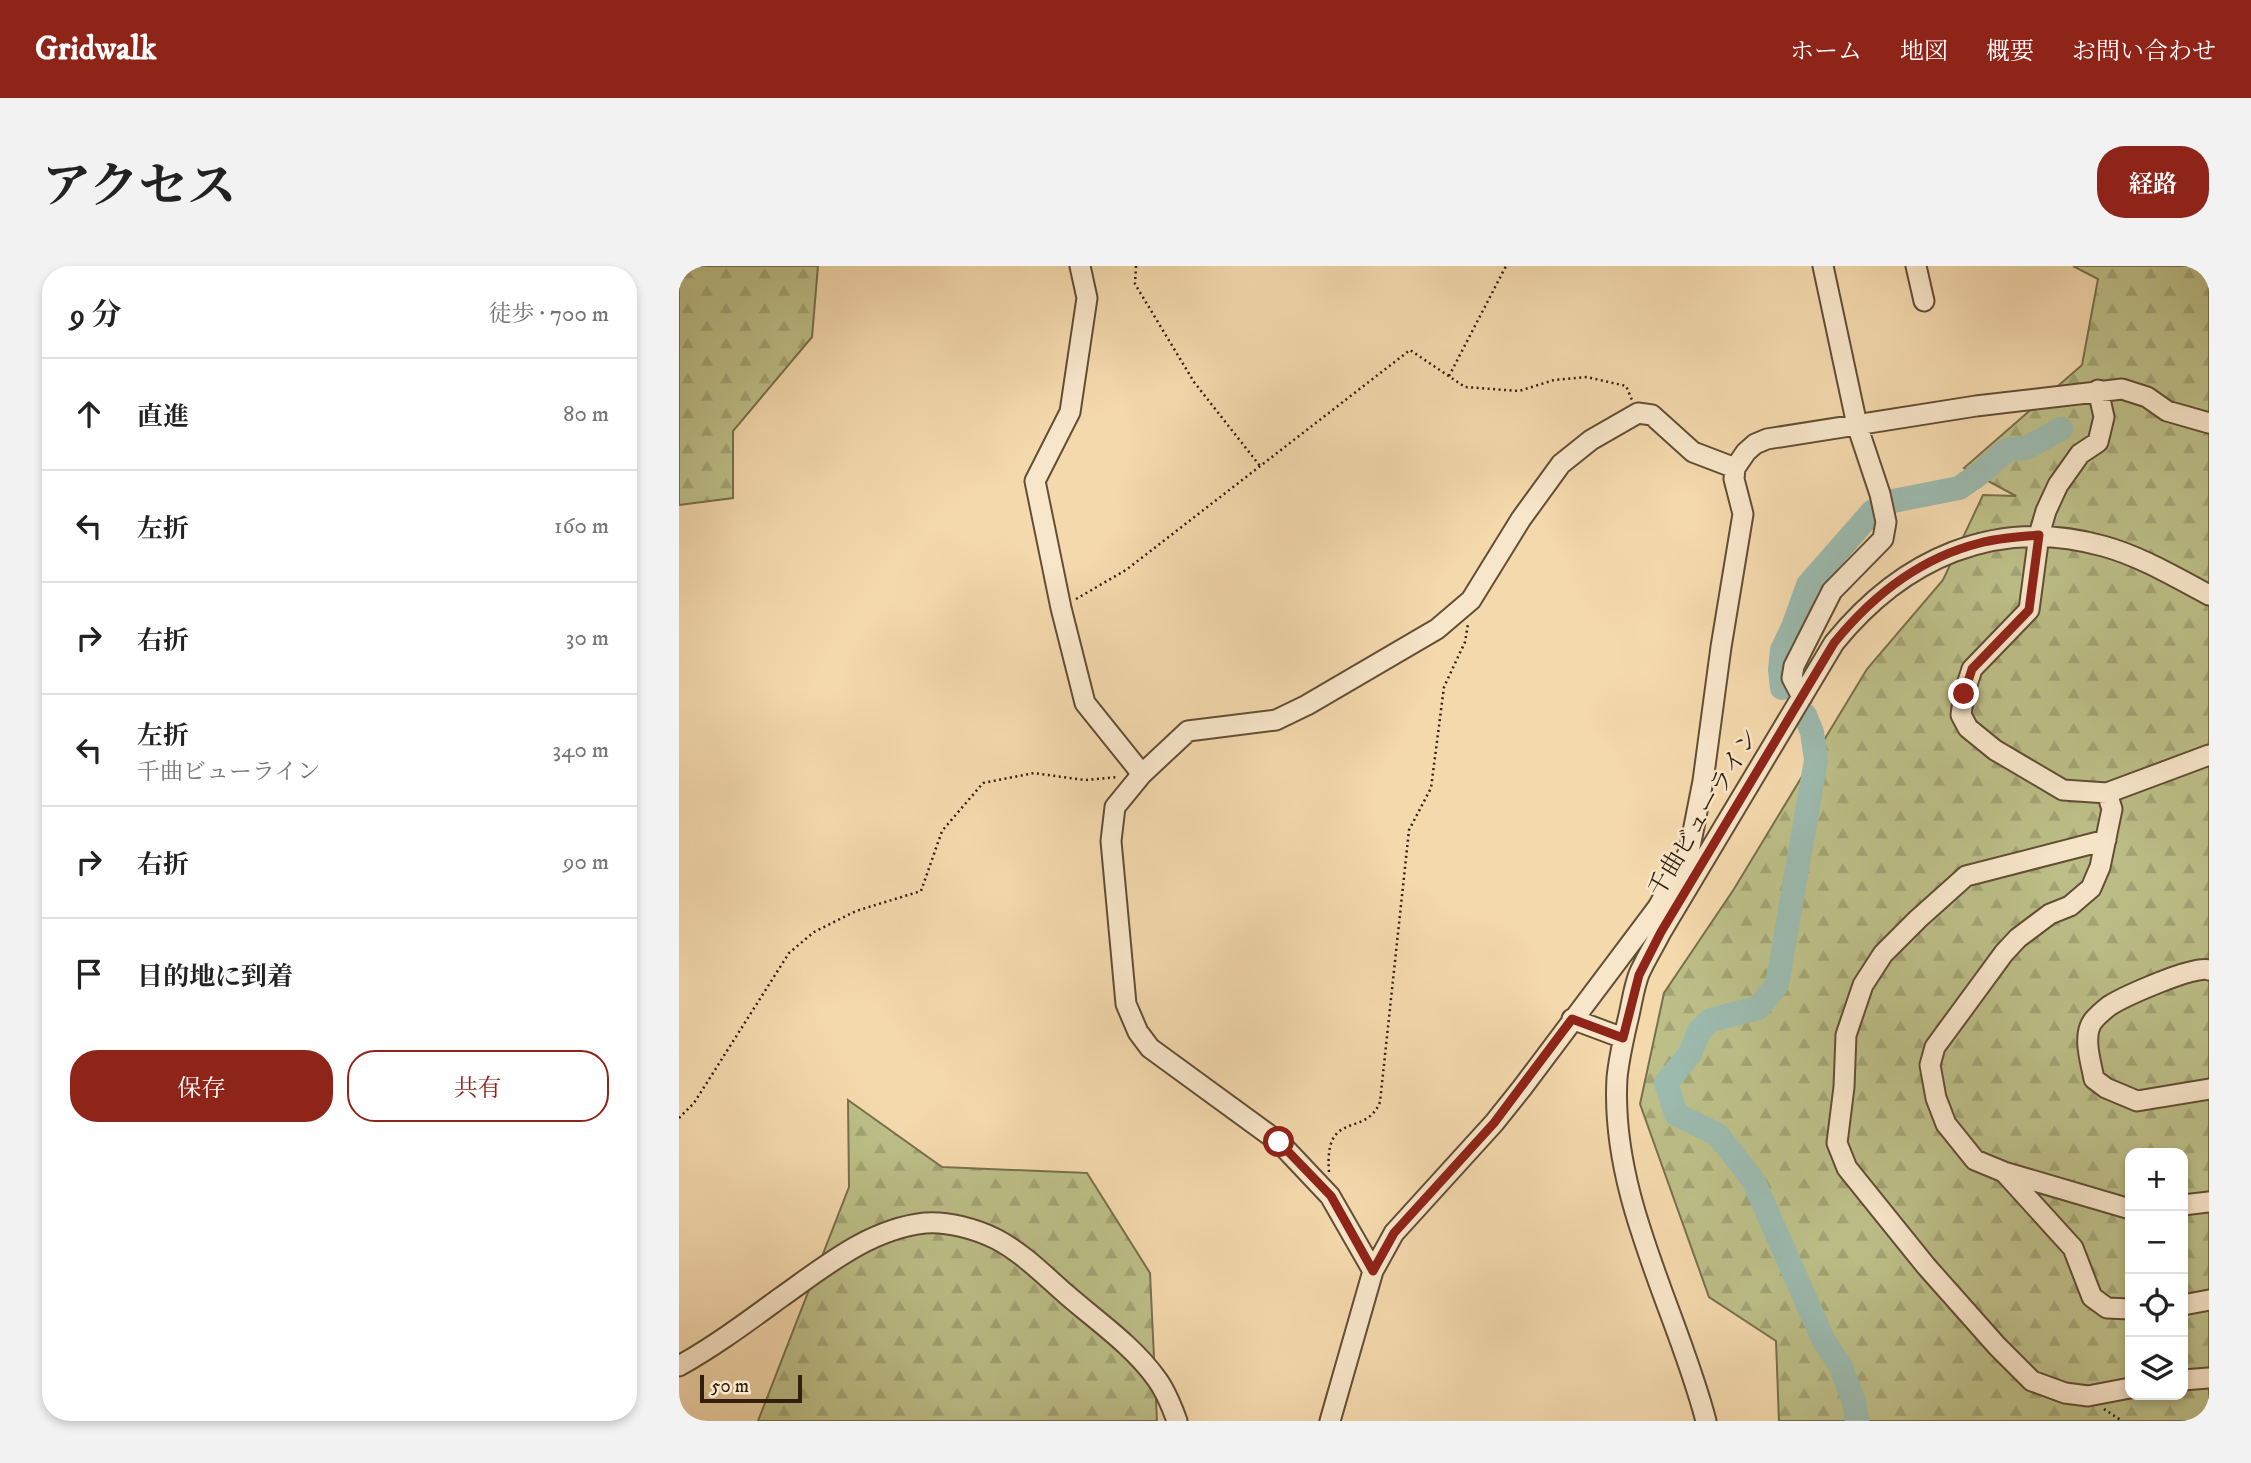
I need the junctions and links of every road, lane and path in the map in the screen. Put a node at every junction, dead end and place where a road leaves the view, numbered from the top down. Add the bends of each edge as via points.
1 (1080, 266) edge
2 (1136, 266) edge
3 (1506, 266) edge
4 (1823, 266) edge
5 (1916, 266) edge
6 (1924, 302) dead end
7 (1448, 376) junction
8 (2098, 390) junction
9 (1638, 413) junction
10 (2209, 423) edge
11 (1857, 425) junction
12 (1260, 466) junction
13 (1735, 468) junction
14 (2039, 535) junction
15 (2209, 595) edge
16 (1471, 600) junction
17 (1061, 608) junction
18 (1802, 697) junction
19 (2209, 755) edge
20 (1142, 774) junction
21 (2107, 793) junction
22 (2106, 840) junction
23 (2207, 965) edge
24 (1572, 1019) junction
25 (1623, 1038) junction
26 (2209, 1089) edge
27 (679, 1118) edge
28 (2004, 1172) junction
29 (1331, 1196) junction
30 (2209, 1202) edge
31 (2188, 1204) edge
32 (2125, 1208) edge
33 (1373, 1271) junction
34 (2209, 1300) edge
35 (2188, 1303) edge
36 (2125, 1309) edge
37 (679, 1366) edge
38 (2209, 1378) edge
39 (2188, 1380) edge
40 (2125, 1389) edge
41 (1177, 1421) edge
42 (1330, 1421) edge
43 (1706, 1421) edge

1 - 17 street via 1087,298 1070,412 1035,481
2 - 12 path via 1135,284 1194,382
3 - 7 path
4 - 11 street
5 - 6 street
7 - 9 path via 1465,387 1518,391 1554,380 1587,377 1626,386
7 - 12 path via 1410,350
8 - 10 street via 2122,389 2147,397 2167,411
8 - 11 street
8 - 14 street via 2104,417 2098,442 2080,454 2059,485
9 - 13 street via 1652,415 1693,452
9 - 16 street via 1561,464
11 - 13 street via 1767,439 1746,452
11 - 18 street via 1885,514 1883,539 1832,591 1794,666 1792,678
12 - 17 path via 1126,570
13 - 24 street via 1743,514 1689,852 1658,907
14 - 15 street, 千曲ビューライン via 2102,545 2147,562
14 - 18 street, 千曲ビューライン via 1979,543 1898,580 1856,616
14 - 21 street via 2029,610 1972,669 1961,715 1968,728 1995,750 2063,790
16 - 20 street via 1437,629 1276,720 1188,731
16 - 29 path via 1465,642 1444,687 1431,789 1409,830 1380,1102 1375,1114 1335,1135 1327,1150
17 - 20 street via 1085,703
18 - 25 street, 千曲ビューライン via 1661,932 1639,975
19 - 21 street
20 - 27 path via 1085,780 1034,772 983,783 942,831 921,891 856,911 814,932 789,953 694,1103
20 - 29 street via 1115,807 1111,841 1126,1004 1138,1032 1150,1048 1279,1142
21 - 22 street via 2112,809
22 - 28 street via 2091,888 2018,938 1935,1046 1930,1065 1946,1125 1975,1160
22 - 40 street via 1966,876 1883,954 1863,985 1846,1035 1837,1143 1847,1168 1926,1266 2032,1381 2065,1394 2088,1396
23 - 26 street via 2109,1006 2092,1023 2088,1047 2094,1079 2137,1101
24 - 25 street
24 - 33 street via 1494,1123 1394,1233
25 - 43 street, 千曲ビューライン via 1617,1079 1628,1180
28 - 32 street
28 - 36 street via 2073,1248 2092,1297 2107,1308
29 - 33 street
30 - 31 street
33 - 42 street
34 - 35 street
37 - 41 street via 866,1241 925,1223 950,1224 995,1238 1017,1251 1157,1378
38 - 39 street

